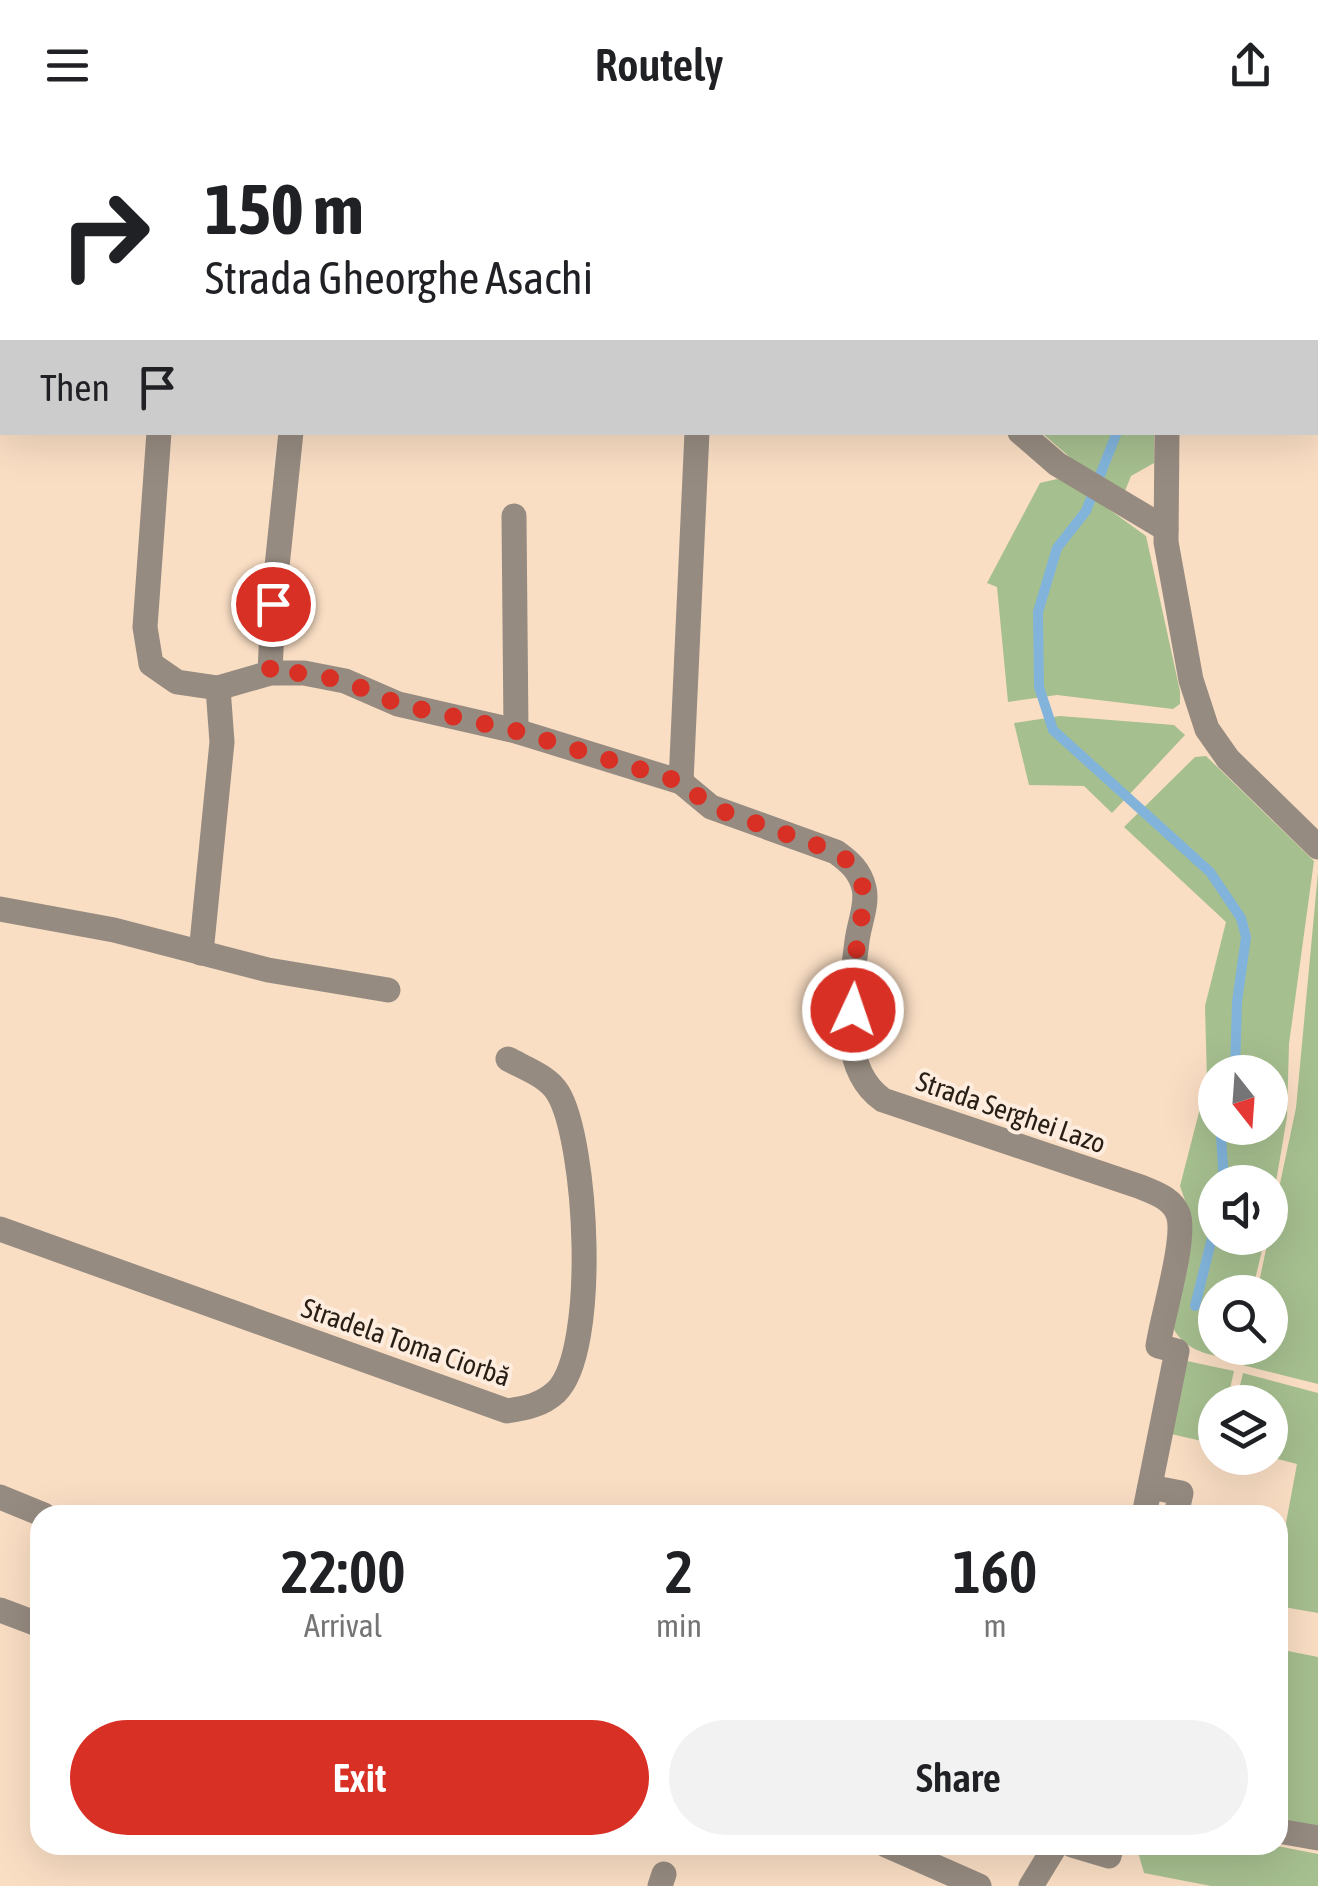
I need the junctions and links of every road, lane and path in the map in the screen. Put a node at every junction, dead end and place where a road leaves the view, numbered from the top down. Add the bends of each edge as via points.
1 (159, 435) edge
2 (291, 435) edge
3 (697, 435) edge
4 (1024, 435) edge
5 (1167, 435) edge
6 (514, 516) dead end
7 (1166, 530) junction
8 (270, 673) junction
9 (218, 688) junction
10 (516, 731) junction
11 (681, 782) junction
12 (1318, 846) edge
13 (0, 909) edge
14 (201, 953) junction
15 (388, 990) dead end
16 (508, 1059) dead end
17 (0, 1229) edge
18 (1150, 1486) junction
19 (0, 1497) edge
20 (1146, 1505) edge
21 (1178, 1505) edge
22 (30, 1509) edge
23 (0, 1610) edge
24 (30, 1622) edge
25 (1288, 1832) edge
26 (1318, 1838) edge
27 (909, 1855) edge
28 (1050, 1855) edge
29 (979, 1886) edge
30 (1031, 1886) edge

1 - 9 street via 145,626 152,664 177,682
2 - 8 street
3 - 11 street
4 - 7 street
5 - 7 street
6 - 10 street
7 - 12 street via 1191,680 1207,729 1228,759
8 - 9 street, Strada Serghei Lazo
8 - 10 street, Strada Serghei Lazo via 345,681 398,704
9 - 14 street via 222,742
10 - 11 street, Strada Serghei Lazo
11 - 18 street, Strada Serghei Lazo via 711,807 836,852 852,864 866,894 851,1046 861,1082 872,1092 1141,1187 1176,1209 1168,1348
13 - 14 street
14 - 15 street
16 - 17 street, Stradela Toma Ciorbă via 557,1090 582,1198 586,1266 579,1335 558,1390 535,1406 508,1412
18 - 20 street, Strada Serghei Lazo
18 - 21 street via 1181,1493
19 - 22 street
23 - 24 street
25 - 26 street
27 - 29 street
28 - 30 street

